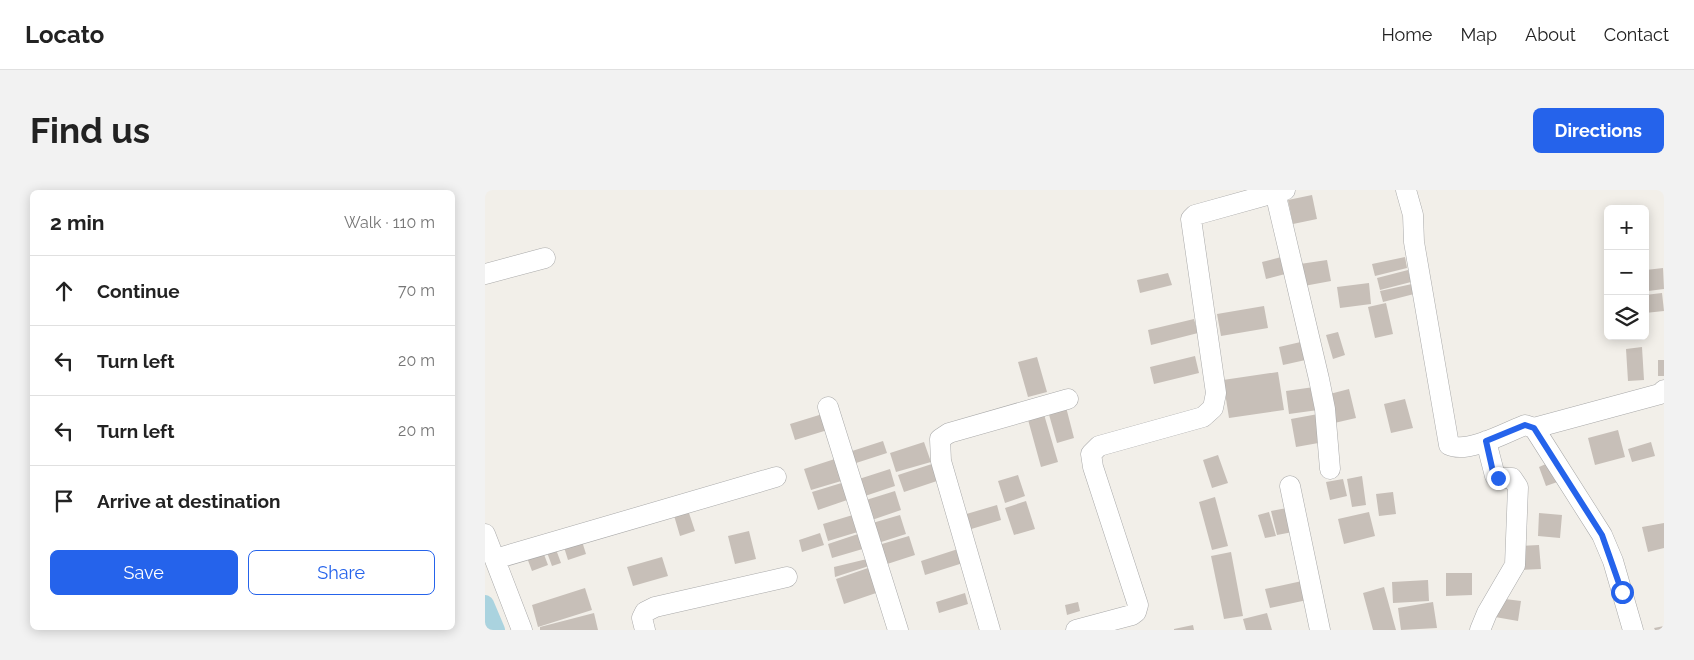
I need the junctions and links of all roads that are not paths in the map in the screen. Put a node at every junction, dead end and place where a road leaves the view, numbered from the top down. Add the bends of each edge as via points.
1 (1406, 190) edge
2 (1280, 191) edge
3 (545, 258) dead end
4 (485, 274) edge
5 (1664, 390) edge
6 (1067, 399) dead end
7 (828, 407) dead end
8 (1534, 428) junction
9 (1486, 441) junction
10 (1329, 469) dead end
11 (775, 477) dead end
12 (1290, 486) dead end
13 (485, 534) edge
14 (495, 559) junction
15 (787, 577) dead end
16 (1127, 623) edge
17 (522, 630) edge
18 (645, 630) edge
19 (898, 630) edge
20 (990, 630) edge
21 (1076, 630) edge
22 (1320, 630) edge
23 (1480, 630) edge
24 (1633, 630) edge

1 - 9 street via 1413,215 1414,242 1446,440 1454,448
2 - 10 street via 1325,409
2 - 16 street via 1195,215 1191,219 1216,393 1213,408 1203,418 1099,446 1091,454 1138,605
3 - 4 street
5 - 8 street
6 - 20 street via 949,433 940,439 941,461
7 - 19 street
8 - 9 street via 1525,425
8 - 24 street via 1602,535
9 - 23 street via 1495,476 1512,478 1518,487 1515,565
11 - 14 street
12 - 22 street
13 - 14 street
14 - 17 street
15 - 18 street via 655,607 645,612 642,618
16 - 21 street

